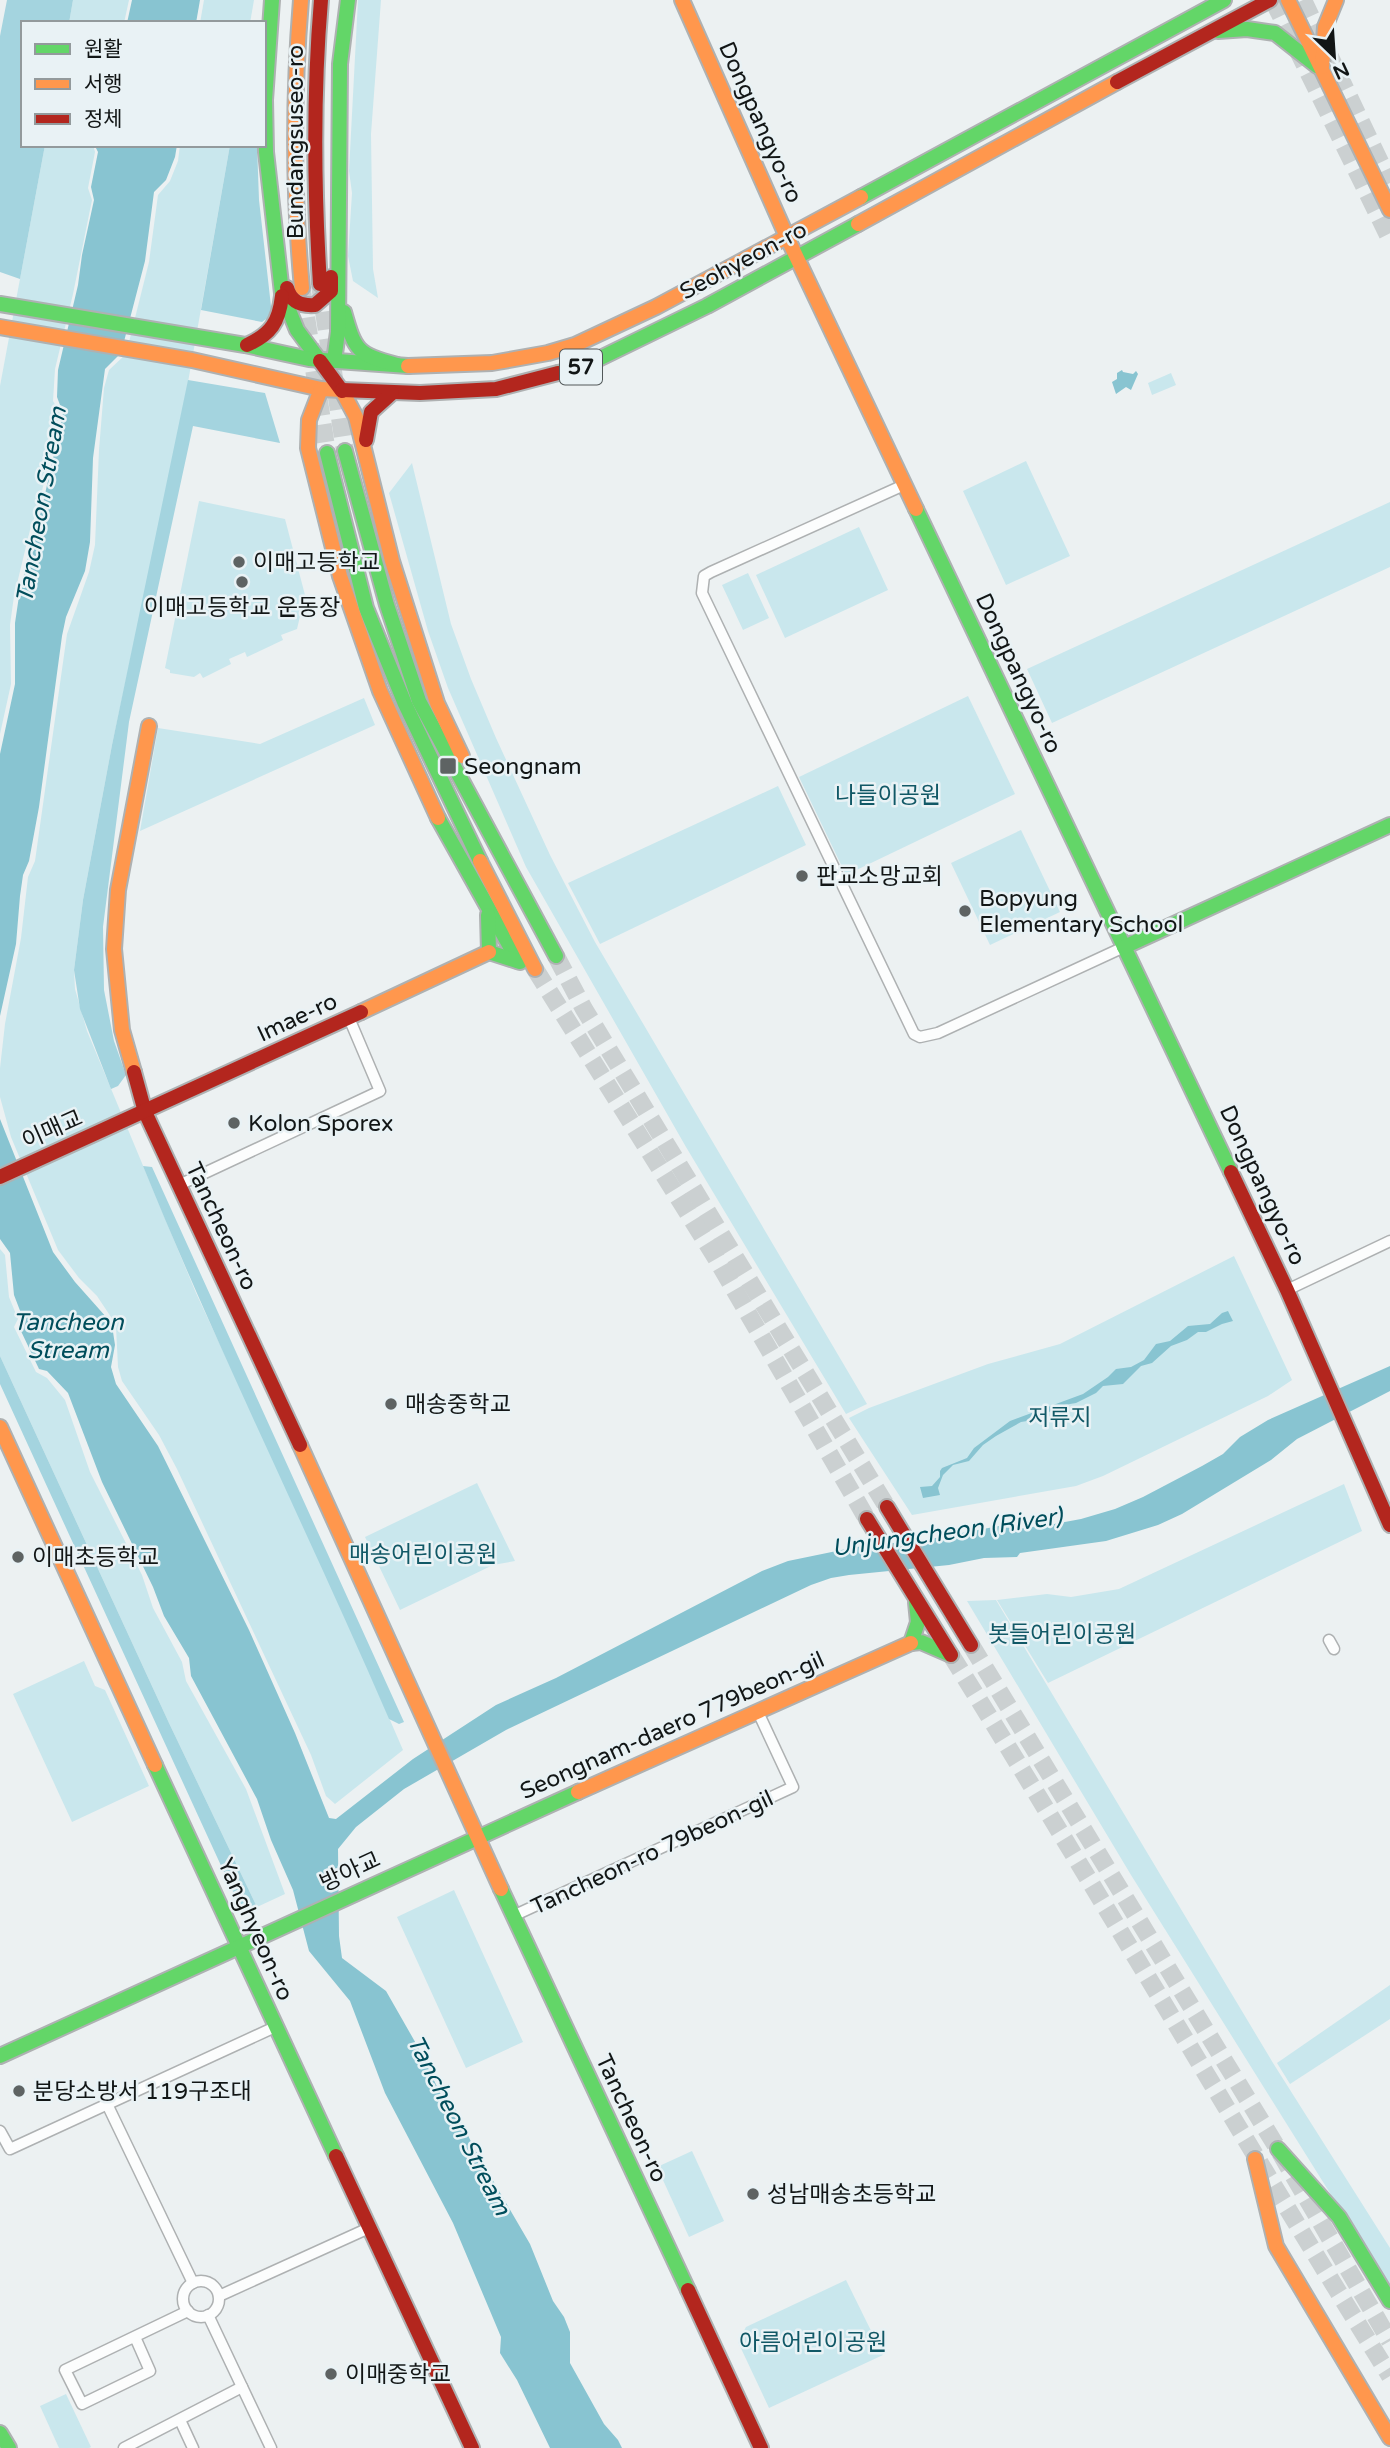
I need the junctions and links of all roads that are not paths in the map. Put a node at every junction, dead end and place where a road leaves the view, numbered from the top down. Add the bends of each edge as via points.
1 (272, 0) edge
2 (290, 0) edge
3 (301, 0) edge
4 (321, 0) edge
5 (338, 0) edge
6 (348, 0) edge
7 (682, 0) edge
8 (1270, 0) edge
9 (1288, 0) edge
10 (1336, 0) edge
11 (1219, 2) edge
12 (1212, 31) junction
13 (1321, 69) junction
14 (317, 77) junction
15 (266, 86) edge
16 (296, 144) junction
17 (266, 147) edge
18 (339, 148) junction
19 (1390, 210) edge
20 (274, 228) junction
21 (787, 237) junction
22 (797, 258) junction
23 (320, 284) tunnel mouth
24 (302, 288) tunnel mouth
25 (337, 289) junction
26 (282, 292) junction
27 (0, 304) edge
28 (0, 327) edge
29 (247, 345) junction
30 (328, 365) junction
31 (397, 365) junction
32 (321, 389) junction
33 (342, 391) junction
34 (393, 393) junction
35 (345, 451) tunnel mouth
36 (327, 453) tunnel mouth
37 (365, 454) junction
38 (904, 485) junction
39 (149, 726) dead end
40 (1390, 825) edge
41 (527, 900) junction
42 (484, 905) junction
43 (1125, 947) junction
44 (489, 952) junction
45 (556, 956) tunnel mouth
46 (518, 961) junction
47 (349, 1018) junction
48 (145, 1112) junction
49 (122, 1123) joint
50 (0, 1177) edge
51 (179, 1185) junction
52 (1390, 1241) edge
53 (1287, 1290) junction
54 (0, 1427) edge
55 (6, 1455) edge
56 (887, 1507) tunnel mouth
57 (869, 1524) tunnel mouth
58 (1390, 1525) edge
59 (926, 1623) junction
60 (911, 1643) junction
61 (971, 1644) tunnel mouth
62 (758, 1712) junction
63 (477, 1837) junction
64 (451, 1849) joint
65 (513, 1916) junction
66 (239, 1948) junction
67 (275, 2026) junction
68 (0, 2056) edge
69 (107, 2104) junction
70 (0, 2131) edge
71 (1278, 2149) dead end
72 (1255, 2158) dead end
73 (369, 2228) junction
74 (192, 2283) junction
75 (219, 2296) junction
76 (1390, 2301) edge
77 (188, 2311) junction
78 (208, 2315) junction
79 (135, 2337) junction
80 (242, 2387) junction
81 (180, 2420) junction
82 (0, 2433) edge
83 (1390, 2438) edge
84 (9, 2448) edge
85 (124, 2448) edge
86 (193, 2448) edge
87 (271, 2448) edge
88 (472, 2448) edge
89 (761, 2448) edge

1 - 15 main road
2 - 16 main road via 284,55
3 - 16 main road, Bundangsuseo-ro via 296,40
4 - 14 main road, Bundangsuseo-ro
5 - 14 main road
6 - 18 main road via 340,64
7 - 21 main road, Dongpangyo-ro
8 - 12 main road, Seohyeon-ro
9 - 13 main road
10 - 13 main road via 1325,27
11 - 21 main road, Seohyeon-ro
12 - 13 main road via 1275,33
12 - 22 main road, Seohyeon-ro
13 - 19 main road
14 - 23 main road, Bundangsuseo-ro
16 - 24 main road, Bundangsuseo-ro
17 - 20 main road
18 - 20 main road via 329,246 332,285 320,302 309,306 289,297 282,248
18 - 25 main road
20 - 26 main road
21 - 22 main road, Dongpangyo-ro
21 - 31 main road, Seohyeon-ro / 57 via 673,299 576,344 498,362
22 - 34 main road, Seohyeon-ro / 57 via 580,368 496,389
22 - 38 main road, Dongpangyo-ro
25 - 30 main road via 338,331
25 - 31 main road via 353,345 370,358
26 - 29 main road via 274,329
26 - 30 main road via 297,330
27 - 29 main road, Seohyeon-ro / 57
28 - 32 main road, Seohyeon-ro / 57 via 192,360
29 - 30 main road, Seohyeon-ro / 57
30 - 31 main road, Seohyeon-ro / 57
30 - 32 main road
30 - 33 main road
32 - 33 main road, Seohyeon-ro / 57
32 - 42 main road via 311,412 307,441 338,574 377,683 422,786
33 - 34 main road, Seohyeon-ro / 57
33 - 37 main road via 356,417
34 - 37 main road via 375,405 367,418
35 - 41 main road via 419,701
36 - 46 main road via 366,608 405,704 537,974
37 - 41 main road via 392,561 437,703
38 - 43 main road, Dongpangyo-ro
38 - 43 street via 704,576 702,593 730,653 914,1034 938,1033
39 - 48 main road, Tancheon-ro via 118,890 114,949 122,1030
40 - 43 main road
41 - 45 main road
42 - 44 main road
42 - 46 main road
43 - 53 main road, Dongpangyo-ro
44 - 46 main road
44 - 47 main road, Imae-ro
47 - 48 main road, Imae-ro
47 - 51 street via 380,1091
48 - 49 main road, Imae-ro
48 - 51 main road, Tancheon-ro
49 - 50 main road, 이매교
51 - 63 main road, Tancheon-ro
52 - 53 street
53 - 58 main road, Dongpangyo-ro
54 - 55 main road, Yanghyeon-ro
55 - 66 main road, Yanghyeon-ro
56 - 61 main road
57 - 59 main road via 915,1595
59 - 60 main road
59 - 60 main road via 951,1655
60 - 62 main road, Seongnam-daero 779beon-gil
62 - 63 main road, Seongnam-daero 779beon-gil
62 - 65 street, Tancheon-ro 79beon-gil via 793,1787
63 - 64 main road, Seongnam-daero 779beon-gil
63 - 65 main road, Tancheon-ro
64 - 66 main road, 방아교
65 - 89 main road, Tancheon-ro
66 - 67 main road, Yanghyeon-ro
66 - 68 main road
67 - 69 street
67 - 73 main road, Yanghyeon-ro
69 - 70 street via 9,2149
69 - 74 street
71 - 76 main road via 1339,2217
72 - 83 main road via 1276,2246
73 - 75 street
73 - 88 main road, Yanghyeon-ro
74 - 75 street via 209,2283
74 - 77 street via 183,2298
75 - 78 street via 217,2307
77 - 78 street
77 - 79 street
78 - 80 street
79 - 79 street via 65,2370 82,2403 150,2371
80 - 81 street
80 - 87 street
81 - 85 street
81 - 86 street
82 - 84 main road

